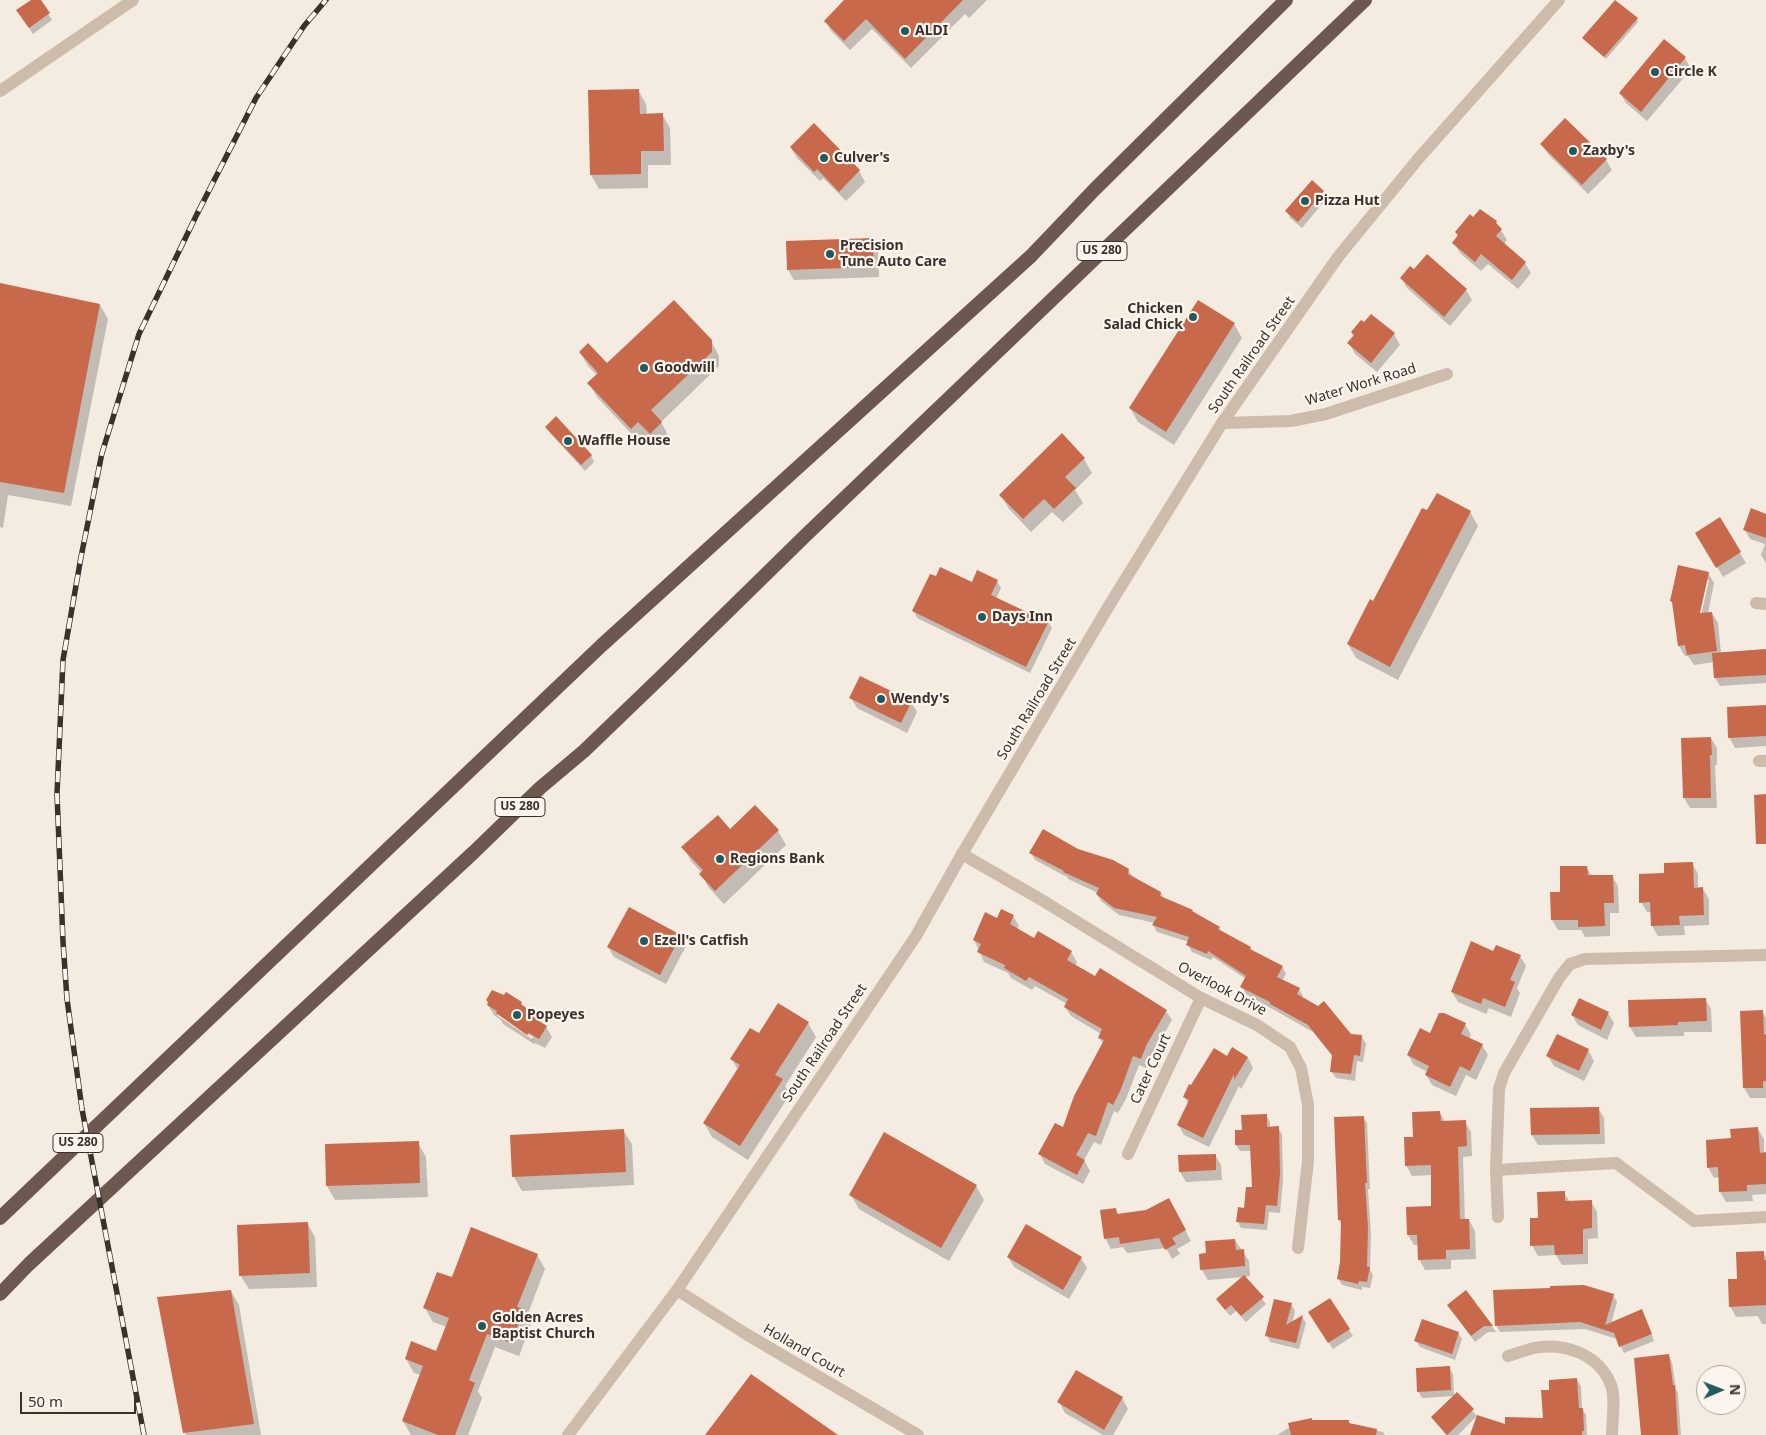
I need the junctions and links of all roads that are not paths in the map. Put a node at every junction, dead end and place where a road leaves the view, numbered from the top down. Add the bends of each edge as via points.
1 (133, 0) edge
2 (1286, 0) edge
3 (1366, 0) edge
4 (1559, 0) edge
5 (0, 91) edge
6 (1447, 374) dead end
7 (1222, 423) junction
8 (962, 854) junction
9 (1766, 955) edge
10 (1201, 998) junction
11 (1128, 1154) dead end
12 (1496, 1170) junction
13 (2, 1216) edge
14 (1498, 1217) dead end
15 (1766, 1217) edge
16 (1298, 1248) dead end
17 (677, 1290) junction
18 (0, 1294) edge
19 (1508, 1356) dead end
20 (568, 1435) edge
21 (918, 1435) edge
22 (1612, 1435) edge

1 - 5 street
2 - 13 highway, US 280 via 1031,256 602,645
3 - 18 highway, US 280 via 584,751 540,788
4 - 7 street, South Railroad Street via 1418,158 1338,257
6 - 7 street, Water Work Road via 1326,414 1291,421
7 - 8 street, South Railroad Street
8 - 10 street, Overlook Drive
8 - 17 street, South Railroad Street via 916,936
9 - 12 street via 1585,959 1570,964 1558,978 1504,1073 1499,1089
10 - 11 street, Cater Court
10 - 16 street, Overlook Drive via 1257,1025 1290,1047 1301,1068 1308,1105 1308,1161
12 - 14 street
12 - 15 street via 1616,1163 1694,1221
17 - 20 street, South Railroad Street
17 - 21 street, Holland Court
19 - 22 street via 1534,1348 1558,1347 1589,1357 1611,1386

